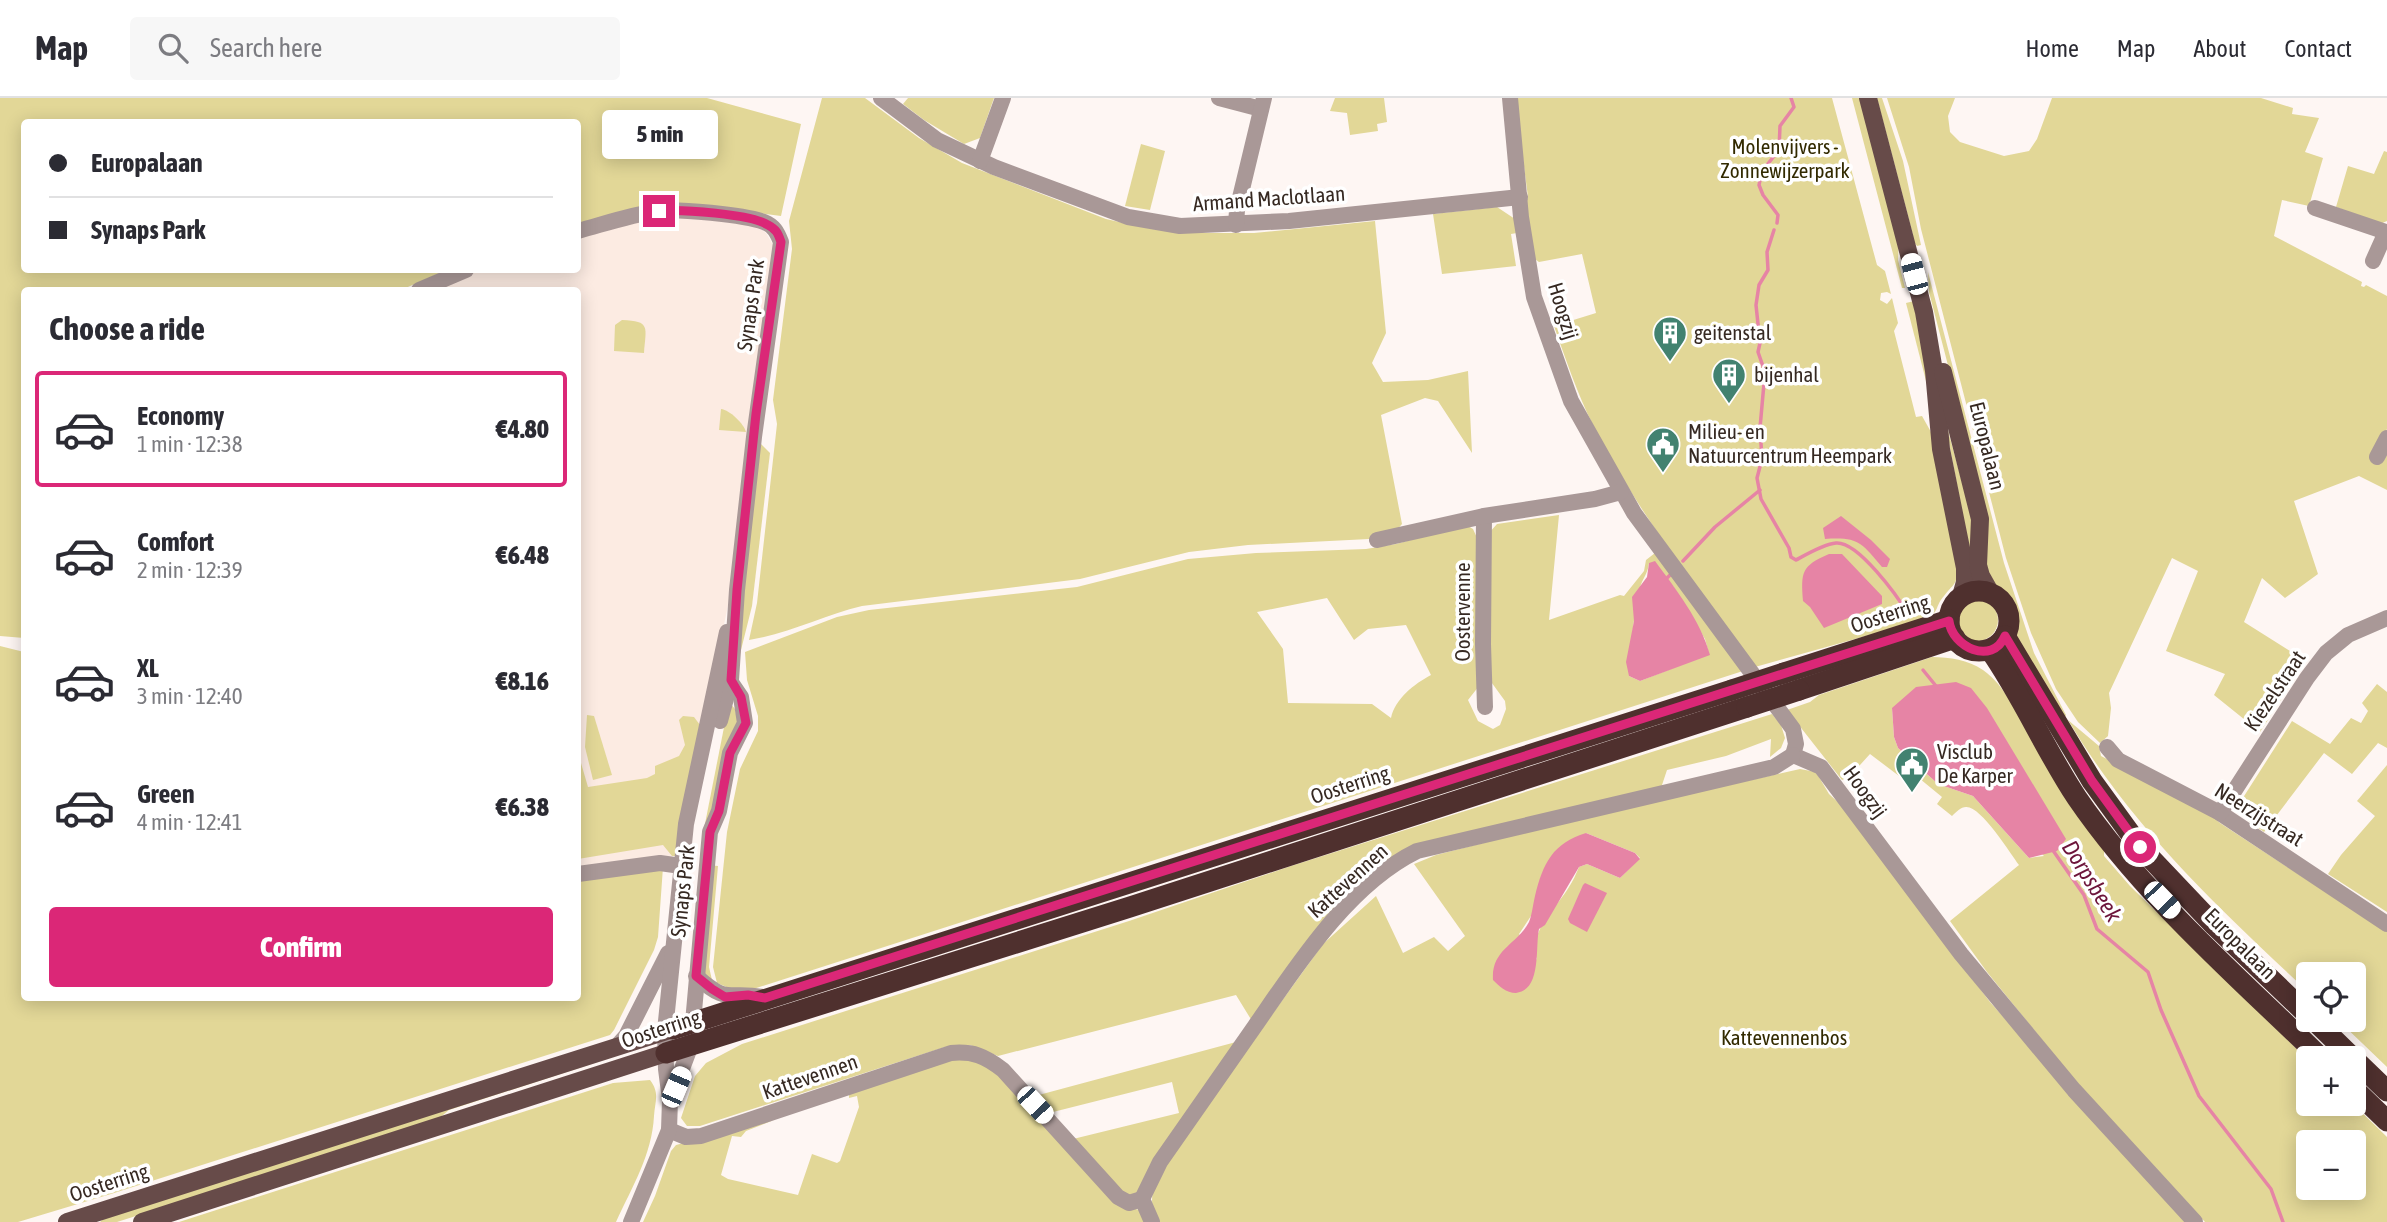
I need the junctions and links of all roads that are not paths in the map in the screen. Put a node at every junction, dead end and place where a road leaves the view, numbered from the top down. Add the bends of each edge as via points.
1 (881, 98) edge
2 (1003, 98) edge
3 (1219, 98) edge
4 (1510, 98) edge
5 (1868, 98) edge
6 (1263, 104) edge
7 (980, 161) junction
8 (1520, 197) junction
9 (2315, 208) dead end
10 (1236, 225) junction
11 (581, 230) edge
12 (2386, 231) edge
13 (2373, 261) dead end
14 (459, 273) edge
15 (426, 287) edge
16 (1924, 312) junction
17 (2387, 438) edge
18 (2377, 457) dead end
19 (1621, 492) junction
20 (1484, 516) junction
21 (1377, 540) dead end
22 (1990, 592) junction
23 (1961, 596) junction
24 (2387, 618) edge
25 (1952, 629) junction
26 (1998, 643) junction
27 (1904, 656) junction
28 (723, 684) junction
29 (2013, 687) junction
30 (1485, 708) dead end
31 (2107, 747) dead end
32 (1793, 755) junction
33 (2220, 813) junction
34 (681, 866) junction
35 (581, 874) edge
36 (2387, 924) edge
37 (673, 941) junction
38 (696, 976) junction
39 (765, 998) junction
40 (2296, 1004) edge
41 (677, 1027) junction
42 (2326, 1032) edge
43 (618, 1045) junction
44 (691, 1045) junction
45 (2309, 1046) edge
46 (2341, 1046) edge
47 (666, 1054) junction
48 (2366, 1071) edge
49 (2387, 1091) edge
50 (670, 1100) junction
51 (2366, 1101) edge
52 (2387, 1121) edge
53 (668, 1130) junction
54 (1142, 1199) junction
55 (67, 1222) edge
56 (142, 1222) edge
57 (631, 1222) edge
58 (1152, 1222) edge
59 (2195, 1222) edge

1 - 7 street, Armand Maclotlaan via 937,140
2 - 7 street
3 - 6 street
4 - 8 street, Hoogzij
5 - 16 main road, Europalaan
6 - 10 street
7 - 10 street, Armand Maclotlaan via 1128,217 1180,226
8 - 10 street, Armand Maclotlaan
8 - 19 street, Hoogzij via 1534,297 1571,401
9 - 12 street
11 - 28 street, Synaps Park via 672,210 746,218 779,228 779,261
12 - 13 street
14 - 15 street
16 - 22 main road, Europalaan via 1934,334 1980,519 1978,565
16 - 23 main road, Europalaan via 1942,457 1965,568
17 - 18 street
19 - 20 street
19 - 32 street, Hoogzij via 1793,729
20 - 21 street
20 - 30 street, Oostervenne
22 - 23 highway via 1975,590
22 - 26 highway, Europalaan via 2008,610 2009,623
23 - 25 highway, Europalaan via 1954,604
24 - 33 street, Kiezelstraat via 2347,635 2326,653
25 - 26 highway via 1970,649
25 - 27 highway, Oosterring
25 - 39 highway, Oosterring, bridge via 1784,673
26 - 29 highway, Europalaan
26 - 40 highway, Europalaan via 2140,847
27 - 29 highway via 1934,651 1962,654 1986,664
27 - 44 highway, Oosterring, bridge
28 - 34 street, Synaps Park via 686,824
28 - 38 street, Synaps Park via 741,697 746,716 730,753 719,811 710,832
29 - 45 highway, Europalaan via 2077,797 2128,864
31 - 33 street, Neerzijstraat via 2118,760
32 - 54 street, Kattevennen via 1774,766 1417,851 1398,860 1307,952 1160,1162
32 - 59 street, Hoogzij via 1821,766 1961,954 2074,1090
33 - 36 street, Neerzijstraat
34 - 35 street, Synaps Park via 660,863
34 - 37 street, Synaps Park
37 - 41 street, Synaps Park
37 - 43 street, Synaps Park
38 - 39 street, Oosterring via 725,997
38 - 41 street, Synaps Park
39 - 41 highway, Oosterring
41 - 43 main road, Oosterring
41 - 44 street
41 - 47 street
42 - 46 highway
43 - 55 main road, Oosterring
44 - 47 highway, Oosterring
44 - 50 street
47 - 50 street
47 - 56 main road, Oosterring
48 - 49 highway
50 - 53 street
51 - 52 highway
53 - 54 street, Kattevennen via 686,1137 701,1136 951,1053 967,1052 1003,1070 1118,1197 1129,1203
53 - 57 street
54 - 58 street

